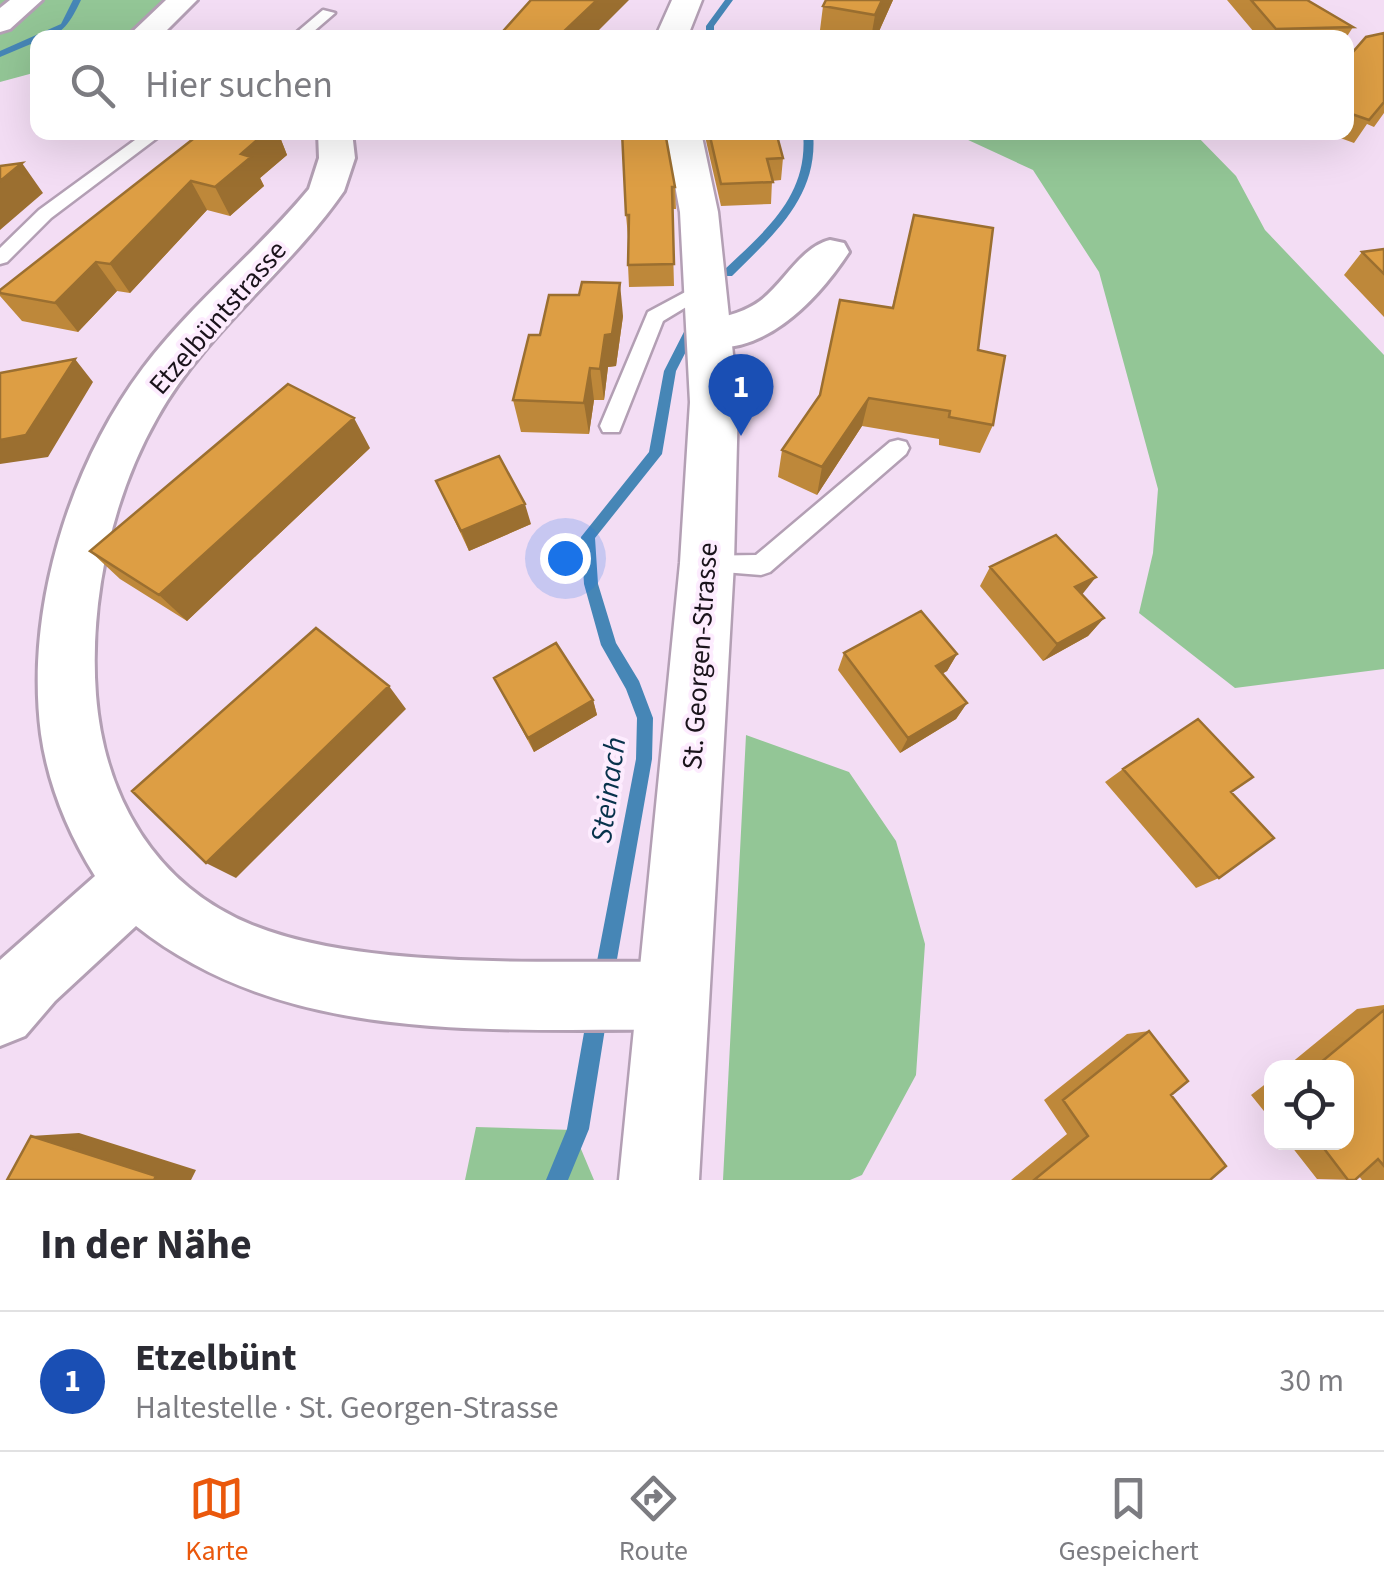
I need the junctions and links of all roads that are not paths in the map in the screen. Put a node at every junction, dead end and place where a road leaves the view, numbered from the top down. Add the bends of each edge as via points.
1 (28, 0) edge
2 (183, 0) edge
3 (687, 0) edge
4 (328, 13) dead end
5 (0, 24) edge
6 (150, 30) edge
7 (307, 30) edge
8 (674, 30) edge
9 (146, 140) edge
10 (335, 140) edge
11 (685, 140) edge
12 (830, 252) dead end
13 (0, 258) edge
14 (707, 317) junction
15 (611, 426) dead end
16 (898, 448) dead end
17 (707, 563) junction
18 (136, 882) junction
19 (647, 995) junction
20 (0, 1011) edge
21 (659, 1180) edge

1 - 5 street
2 - 6 street
3 - 8 street
4 - 7 lane
9 - 13 lane via 45,214
10 - 18 street, Etzelbüntstrasse via 337,158 326,191 166,366 138,410 93,509 76,570 68,635 70,751 83,797
11 - 14 street, St. Georgen-Strasse via 699,212
12 - 14 street via 760,324 738,332
14 - 15 lane via 655,317
14 - 17 street, St. Georgen-Strasse via 714,402
16 - 17 lane via 761,565
17 - 19 street, St. Georgen-Strasse
18 - 19 street, Etzelbüntstrasse via 228,948 285,970 418,990
18 - 20 street
19 - 21 street, St. Georgen-Strasse

